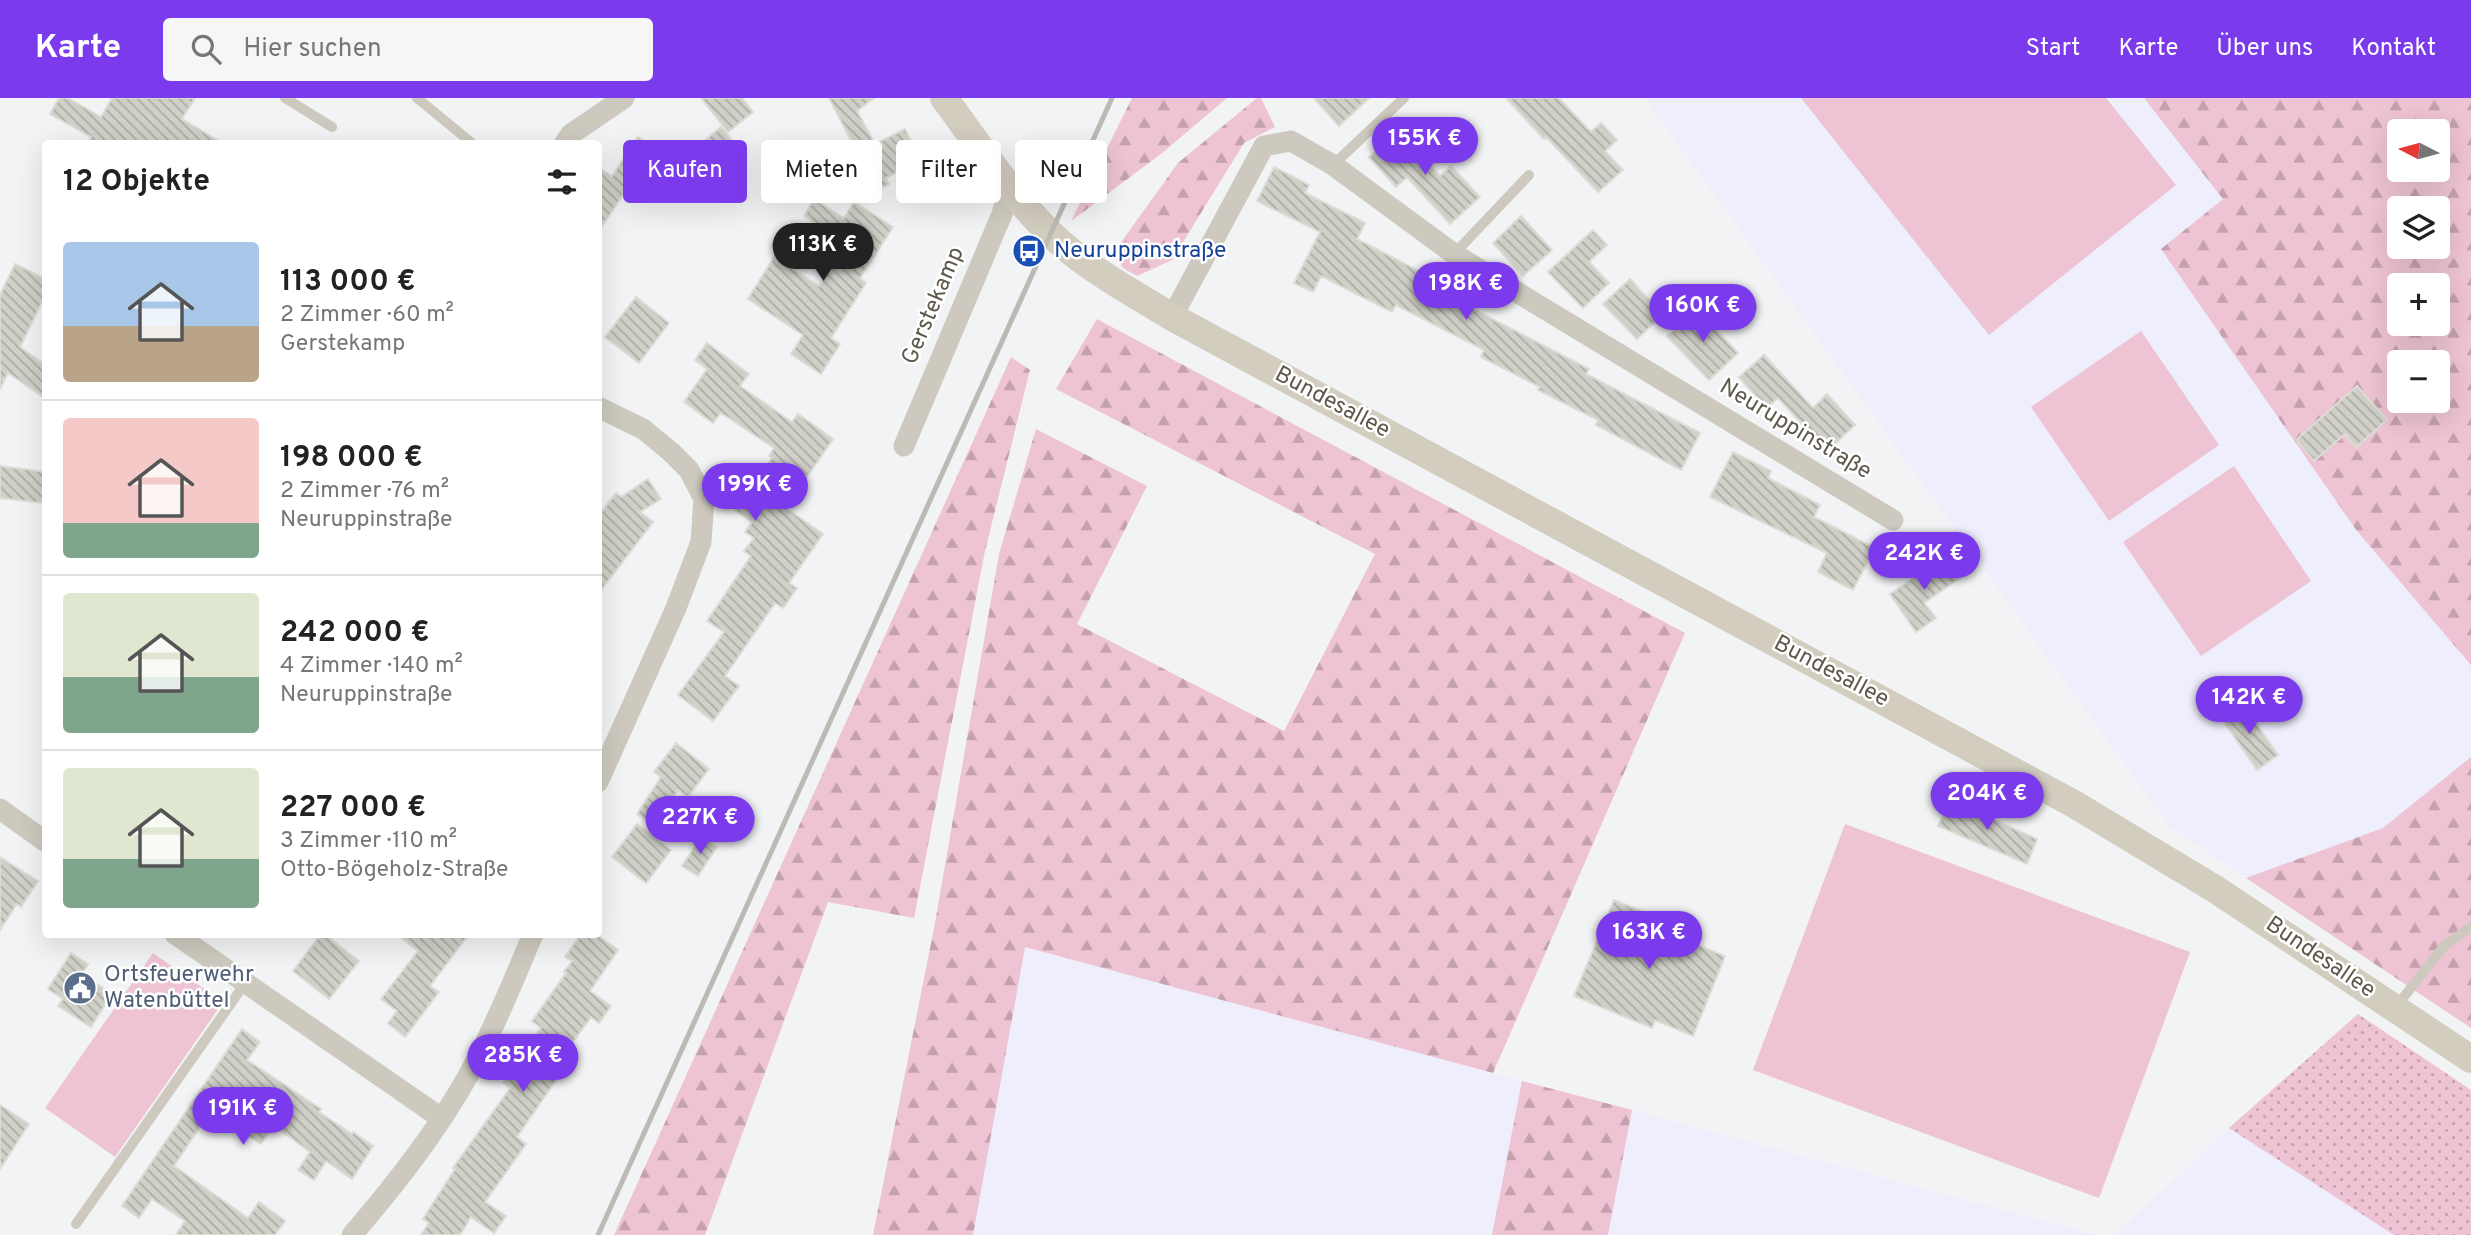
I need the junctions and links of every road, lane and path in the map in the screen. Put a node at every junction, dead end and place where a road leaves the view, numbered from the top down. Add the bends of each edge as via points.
1 (285, 98) edge
2 (417, 98) edge
3 (624, 98) edge
4 (944, 98) edge
5 (1404, 98) edge
6 (332, 127) dead end
7 (469, 140) edge
8 (567, 140) edge
9 (1334, 165) junction
10 (1530, 174) dead end
11 (1010, 187) junction
12 (1454, 254) junction
13 (1172, 317) junction
14 (602, 409) edge
15 (904, 446) dead end
16 (1892, 520) dead end
17 (602, 773) edge
18 (0, 809) edge
19 (42, 839) edge
20 (2471, 927) edge
21 (181, 938) edge
22 (531, 938) edge
23 (246, 982) junction
24 (2395, 1008) junction
25 (2471, 1059) edge
26 (441, 1118) junction
27 (76, 1224) dead end
28 (352, 1235) edge

1 - 6 lane
2 - 7 lane
3 - 8 street
4 - 11 main road, Bundesallee
5 - 9 lane
9 - 12 street, Neuruppinstraße
9 - 13 street, Neuruppinstraße via 1291,141 1264,146
10 - 12 lane
11 - 13 main road, Bundesallee via 1068,249
11 - 15 street, Gerstekamp
12 - 16 street, Neuruppinstraße
13 - 24 main road, Bundesallee via 2074,804 2215,889
14 - 17 street via 643,429 671,452 689,470 704,499 701,542
18 - 19 street
20 - 24 lane via 2445,945
21 - 23 street
22 - 26 street via 483,1049
23 - 26 street
23 - 27 lane
24 - 25 main road, Bundesallee
26 - 28 street via 402,1177

